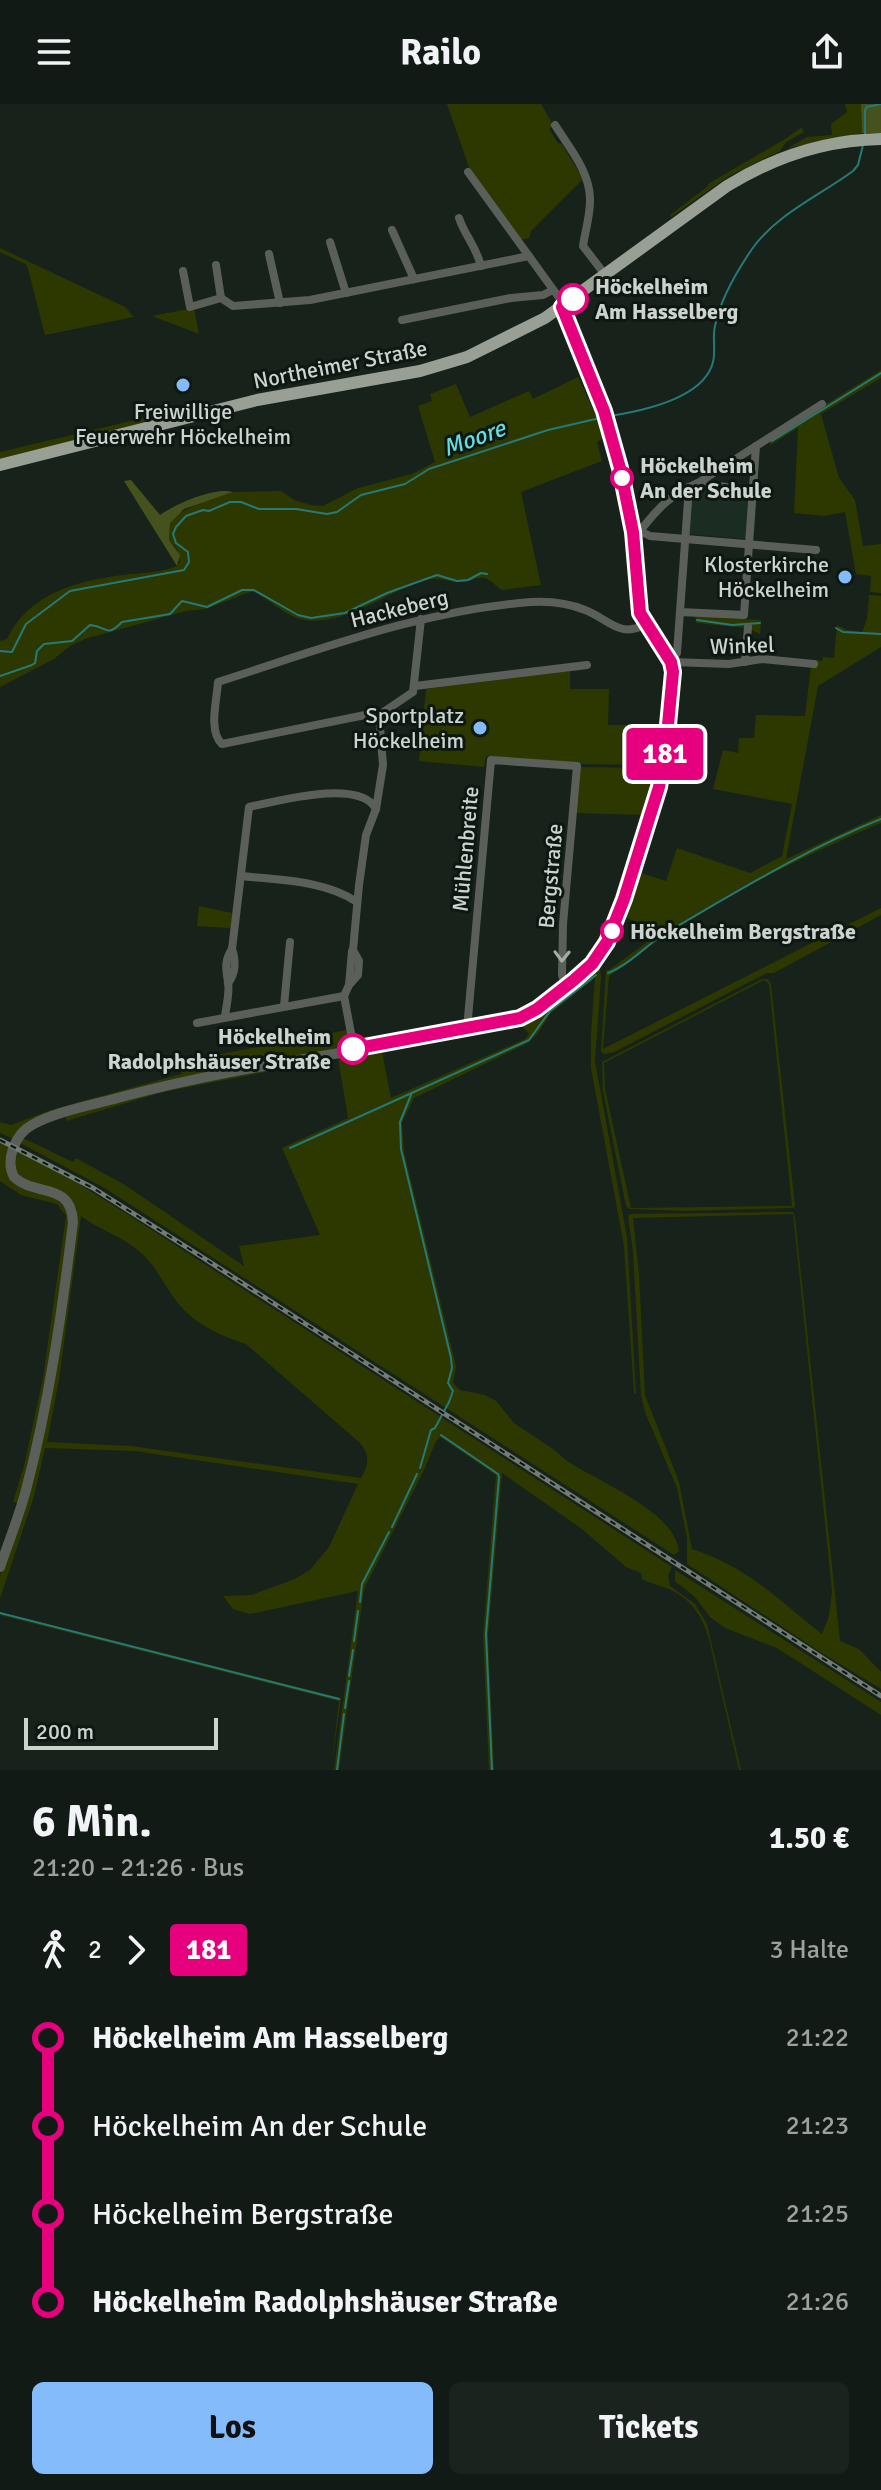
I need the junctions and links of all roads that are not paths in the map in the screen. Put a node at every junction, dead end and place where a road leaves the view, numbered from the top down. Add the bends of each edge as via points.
1 (555, 125) dead end
2 (878, 139) edge
3 (468, 172) dead end
4 (459, 218) dead end
5 (392, 230) dead end
6 (330, 242) dead end
7 (269, 254) dead end
8 (529, 256) junction
9 (216, 265) dead end
10 (481, 266) junction
11 (183, 271) dead end
12 (606, 276) junction
13 (414, 279) junction
14 (553, 290) junction
15 (346, 293) junction
16 (221, 298) junction
17 (280, 303) junction
18 (562, 307) junction
19 (402, 320) dead end
20 (822, 404) dead end
21 (756, 446) junction
22 (0, 465) edge
23 (694, 485) junction
24 (753, 491) junction
25 (636, 532) junction
26 (686, 539) junction
27 (749, 544) junction
28 (816, 550) dead end
29 (680, 612) junction
30 (421, 619) junction
31 (646, 624) junction
32 (748, 627) dead end
33 (671, 662) junction
34 (745, 662) junction
35 (814, 664) dead end
36 (587, 665) dead end
37 (415, 686) junction
38 (379, 715) junction
39 (577, 766) joint
40 (380, 790) junction
41 (366, 797) junction
42 (376, 809) junction
43 (241, 876) junction
44 (359, 885) junction
45 (345, 894) junction
46 (357, 902) junction
47 (290, 942) dead end
48 (566, 987) junction
49 (344, 996) junction
50 (284, 1006) junction
51 (225, 1017) junction
52 (197, 1023) dead end
53 (467, 1029) junction
54 (354, 1049) junction
55 (0, 1567) edge

1 - 12 street via 588,184 583,246
2 - 12 main road, Northeimer Straße via 819,146 776,159 727,186
3 - 8 street
4 - 10 street
5 - 13 street
6 - 15 street
7 - 17 street
8 - 10 street
8 - 14 street
9 - 16 street
10 - 13 street
11 - 16 street via 190,307
12 - 18 main road, Northeimer Straße
13 - 15 street
14 - 18 street
14 - 19 street, Northeimer Straße
15 - 17 street
16 - 17 street via 233,306
18 - 22 main road, Northeimer Straße via 500,343 443,365 257,400
18 - 25 street via 606,416
20 - 21 street
21 - 23 street
21 - 24 street
23 - 24 street
23 - 25 street via 662,503
23 - 26 street
24 - 27 street
25 - 26 street
25 - 31 street via 638,601
26 - 27 street
26 - 29 street
27 - 28 street
27 - 29 street via 744,615
29 - 33 street via 677,653
30 - 31 street, Hackeberg via 547,602 586,610 623,629
30 - 37 street
30 - 38 street, Hackeberg via 218,682 214,732 222,744
31 - 33 street
32 - 34 street
33 - 34 street, Winkel
33 - 48 street via 659,787 624,899 598,956
34 - 35 street, Winkel
36 - 37 street
37 - 38 street
38 - 40 street
39 -> 48 street, Bergstraße via 563,924
39 - 53 street, Mühlenbreite via 491,760
40 - 41 street
40 - 42 street
41 - 42 street
41 - 43 street via 343,793 249,807
42 - 44 street via 366,835
43 - 45 street via 305,883
43 - 51 street via 225,973
44 - 45 street
44 - 46 street
45 - 46 street
46 - 49 street via 353,950 358,975
47 - 50 street
48 - 53 street via 520,1018
49 - 50 street
49 - 54 street
50 - 51 street
51 - 52 street
53 - 54 street
54 - 55 street via 156,1088 49,1118 20,1135 10,1158 14,1177 61,1196 71,1208 73,1222 38,1436

